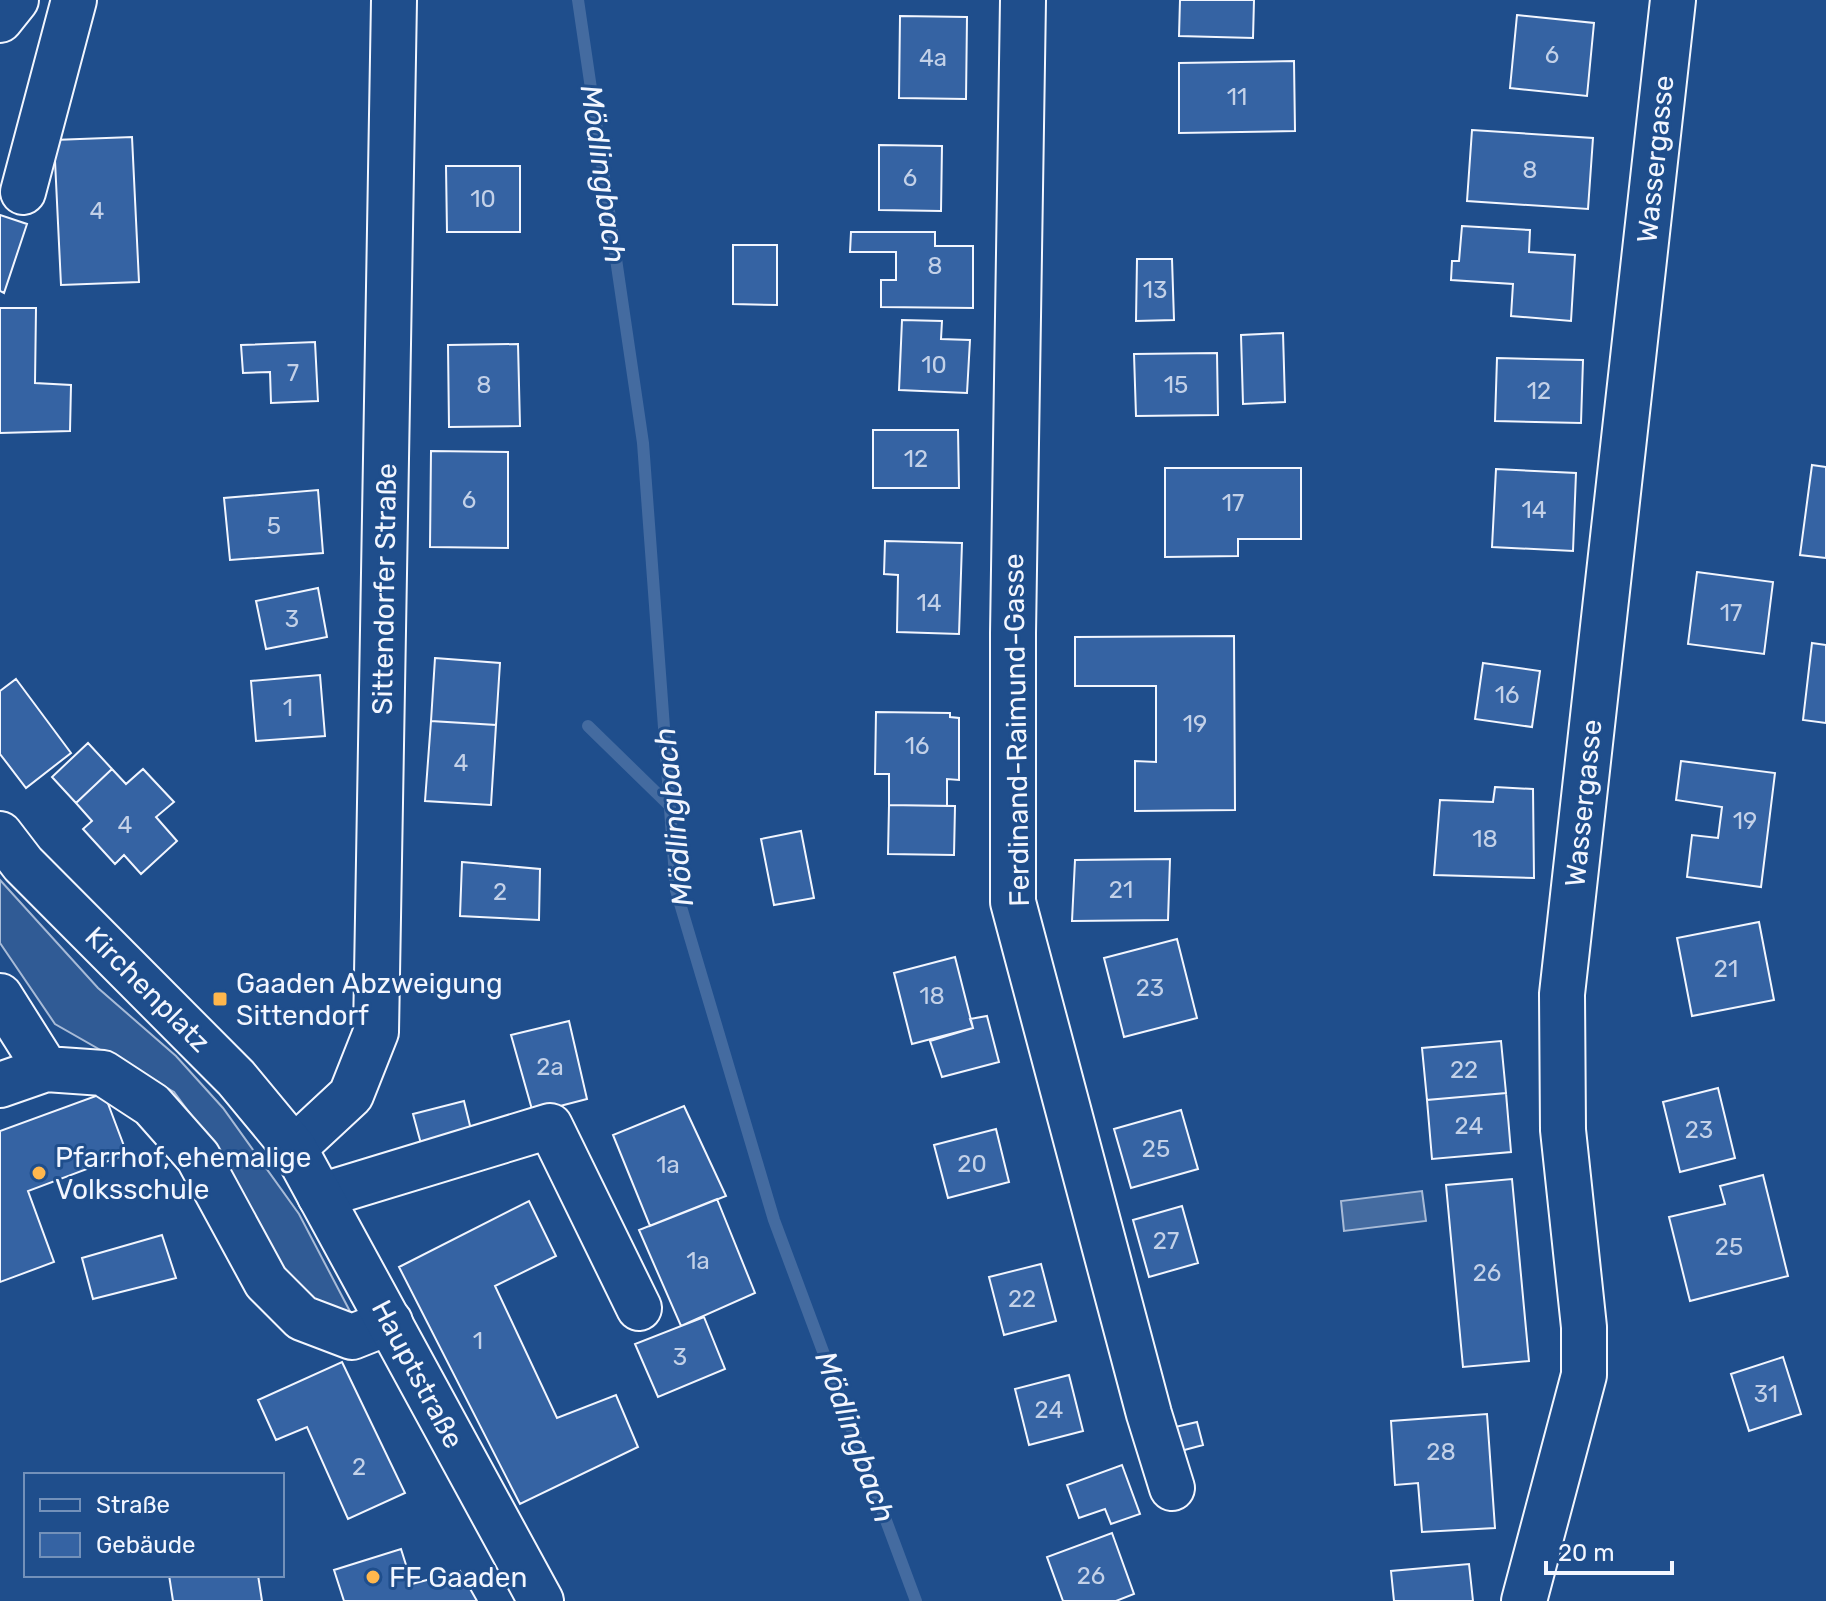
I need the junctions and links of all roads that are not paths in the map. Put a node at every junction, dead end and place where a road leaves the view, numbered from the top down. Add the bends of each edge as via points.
1 (16, 0) edge
2 (74, 0) edge
3 (394, 0) edge
4 (1023, 0) edge
5 (1673, 0) edge
6 (0, 20) edge
7 (23, 192) dead end
8 (0, 834) edge
9 (0, 996) edge
10 (46, 1069) junction
11 (0, 1085) edge
12 (294, 1148) junction
13 (320, 1196) junction
14 (639, 1308) dead end
15 (390, 1322) junction
16 (1172, 1488) dead end
17 (541, 1601) edge
18 (1524, 1601) edge

1 - 6 street
2 - 7 street
3 - 12 street, Sittendorfer Straße via 376,1032 351,1095
4 - 16 street, Ferdinand-Raimund-Gasse via 1013,902
5 - 18 street, Wassergasse via 1562,994 1563,1130 1584,1327 1584,1375
8 - 12 street, Kirchenplatz via 23,864 236,1078
9 - 10 street
10 - 11 street
10 - 15 street via 103,1073 152,1105 198,1157 266,1282 302,1318 352,1337
12 - 13 street, Hauptstraße
13 - 14 street via 550,1126
13 - 15 street, Hauptstraße
15 - 17 street, Hauptstraße

